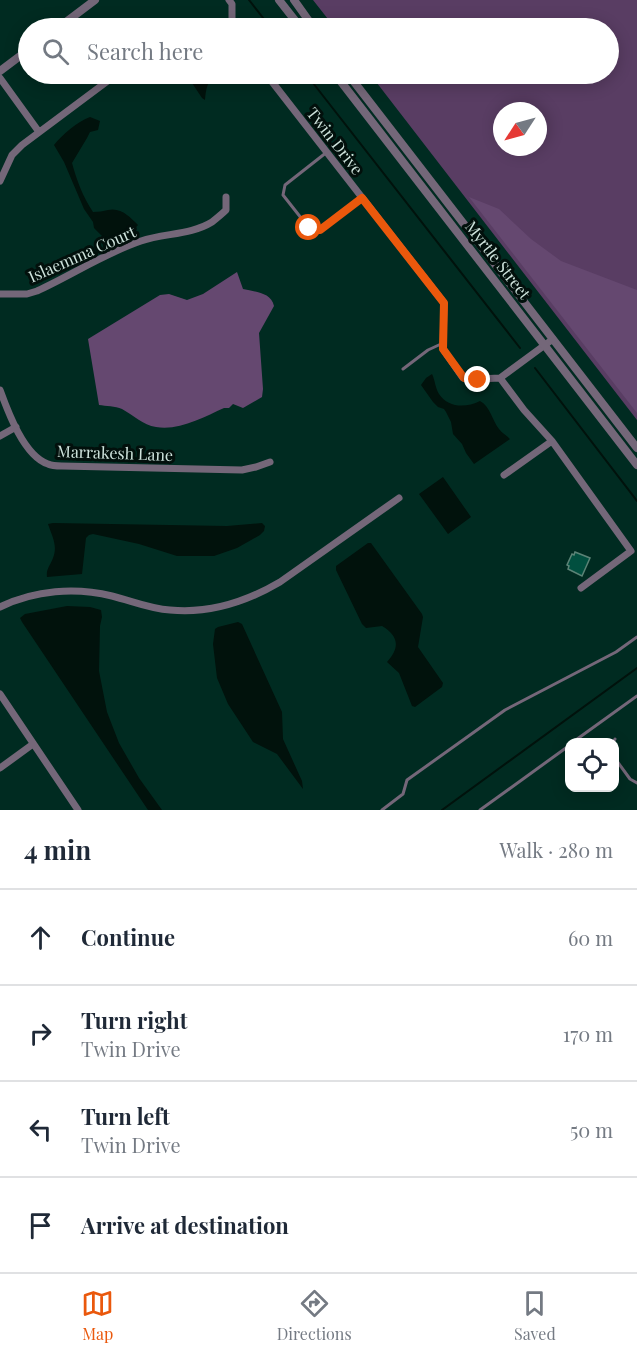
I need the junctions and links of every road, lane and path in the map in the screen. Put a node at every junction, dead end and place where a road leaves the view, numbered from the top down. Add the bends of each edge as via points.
1 (95, 0) edge
2 (229, 0) edge
3 (279, 0) edge
4 (294, 0) edge
5 (71, 18) edge
6 (232, 18) edge
7 (293, 18) edge
8 (307, 18) edge
9 (18, 58) edge
10 (0, 71) edge
11 (0, 78) edge
12 (104, 84) edge
13 (274, 84) edge
14 (343, 84) edge
15 (356, 84) edge
16 (39, 132) junction
17 (327, 152) junction
18 (0, 181) edge
19 (226, 197) dead end
20 (362, 198) junction
21 (0, 294) edge
22 (553, 339) junction
23 (443, 343) junction
24 (545, 345) junction
25 (402, 369) dead end
26 (500, 378) junction
27 (0, 390) edge
28 (16, 427) junction
29 (0, 436) edge
30 (552, 441) junction
31 (637, 448) edge
32 (270, 462) dead end
33 (637, 465) edge
34 (504, 475) dead end
35 (399, 498) dead end
36 (581, 588) dead end
37 (0, 607) edge
38 (637, 637) edge
39 (0, 694) edge
40 (637, 696) edge
41 (579, 738) edge
42 (33, 744) junction
43 (565, 748) edge
44 (619, 763) edge
45 (0, 768) edge
46 (637, 783) edge
47 (78, 810) edge
48 (382, 810) edge
49 (480, 810) edge

1 - 5 street
2 - 6 street
3 - 7 street
4 - 8 street
9 - 10 street
11 - 16 street
12 - 16 street
13 - 17 street, Twin Drive
14 - 24 street, Myrtle Street
15 - 22 street, Myrtle Street
16 - 18 street via 12,155
17 - 20 street, Twin Drive
17 - 20 lane via 285,185 283,195 309,228 320,230
19 - 21 street, Islaemma Court via 226,210 204,226 120,249 38,291
20 - 23 street, Twin Drive via 444,303
22 - 24 street
22 - 31 street, Myrtle Street
23 - 25 lane
23 - 26 street via 443,349 464,378
24 - 26 street
24 - 33 street, Myrtle Street
26 - 30 street
27 - 28 street, Marrakesh Lane
28 - 29 street
28 - 32 street, Marrakesh Lane via 31,451 49,465 242,470
30 - 34 street
30 - 36 street via 631,551
35 - 37 street via 280,582 237,603 208,609 167,610 113,596 66,591 23,598
38 - 48 lane via 505,710 407,780 403,794
39 - 42 street
40 - 41 lane
42 - 45 street
42 - 47 street
43 - 49 lane
44 - 46 lane

